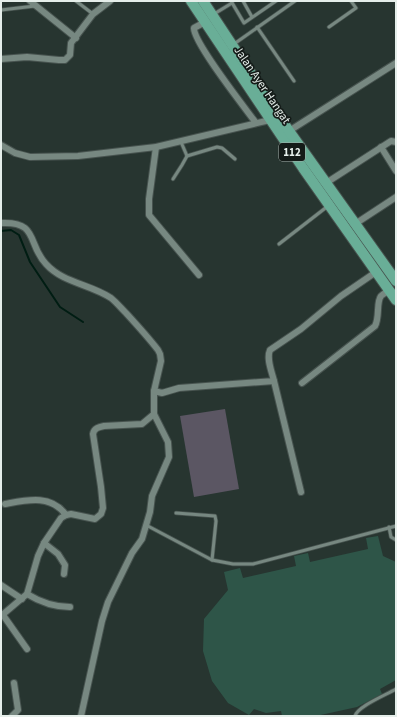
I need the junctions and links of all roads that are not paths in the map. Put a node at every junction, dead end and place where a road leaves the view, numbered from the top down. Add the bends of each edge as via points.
1 (30, 1) edge
2 (76, 1) edge
3 (110, 1) edge
4 (191, 1) edge
5 (203, 1) edge
6 (243, 1) edge
7 (276, 1) edge
8 (294, 1) edge
9 (351, 1) edge
10 (232, 2) edge
11 (36, 6) junction
12 (1, 10) edge
13 (93, 14) junction
14 (252, 17) junction
15 (209, 19) junction
16 (329, 26) dead end
17 (257, 27) junction
18 (76, 38) junction
19 (232, 45) junction
20 (1, 59) edge
21 (396, 63) edge
22 (294, 81) dead end
23 (249, 90) junction
24 (239, 99) junction
25 (270, 120) junction
26 (256, 123) junction
27 (289, 131) junction
28 (181, 142) junction
29 (396, 142) edge
30 (1, 145) edge
31 (156, 147) junction
32 (381, 147) junction
33 (187, 156) junction
34 (236, 159) dead end
35 (396, 171) edge
36 (173, 179) dead end
37 (326, 182) junction
38 (396, 197) edge
39 (329, 205) junction
40 (1, 222) edge
41 (355, 224) junction
42 (279, 244) dead end
43 (376, 272) junction
44 (199, 275) dead end
45 (396, 281) edge
46 (389, 290) junction
47 (396, 300) edge
48 (274, 381) junction
49 (302, 383) dead end
50 (154, 391) junction
51 (154, 414) junction
52 (300, 492) dead end
53 (5, 504) dead end
54 (176, 513) dead end
55 (66, 515) junction
56 (146, 525) junction
57 (396, 526) edge
58 (389, 528) junction
59 (396, 540) edge
60 (44, 543) junction
61 (212, 560) junction
62 (64, 574) dead end
63 (1, 585) edge
64 (24, 597) junction
65 (70, 607) dead end
66 (2, 616) edge
67 (27, 649) dead end
68 (14, 683) dead end
69 (396, 689) edge
70 (12, 716) edge
71 (81, 716) edge
72 (355, 716) edge

1 - 11 street
2 - 13 lane
3 - 13 street
4 - 15 main road, Jalan Ayer Hangat / 112
5 - 15 main road, Jalan Ayer Hangat / 112
6 - 14 lane
7 - 14 lane
8 - 17 lane
9 - 16 lane via 356,8
10 - 14 lane via 244,23
10 - 15 lane
11 - 12 lane
11 - 18 street
13 - 18 street
15 - 19 main road, Jalan Ayer Hangat / 112
15 - 23 main road, Jalan Ayer Hangat / 112
15 - 24 street via 194,28 196,36
17 - 19 lane
17 - 22 lane
18 - 20 street via 71,43 70,55 65,60
19 - 27 main road, Jalan Ayer Hangat / 112
21 - 27 street
23 - 24 street
23 - 25 main road, Jalan Ayer Hangat / 112
24 - 26 street
25 - 26 street
25 - 39 main road, Jalan Ayer Hangat / 112
26 - 28 street
27 - 37 main road, Jalan Ayer Hangat / 112
28 - 31 street
28 - 33 lane
29 - 32 street via 391,141
30 - 31 street via 15,153 30,157 78,156
31 - 44 street via 149,215
32 - 35 street
32 - 37 street
33 - 34 lane via 217,147
33 - 36 lane
37 - 41 main road, Jalan Ayer Hangat / 112
38 - 41 street
39 - 42 lane
39 - 43 main road, Jalan Ayer Hangat / 112
40 - 50 street via 24,226 46,265 62,276 111,298 141,330 160,354 161,361
41 - 45 main road, Jalan Ayer Hangat / 112
43 - 46 main road, Jalan Ayer Hangat / 112
43 - 48 street via 270,350 268,354
46 - 47 main road, Jalan Ayer Hangat / 112
46 - 49 street via 380,297 375,326
48 - 50 street via 170,389 162,393
48 - 52 street
50 - 51 street
51 - 55 street via 142,424 104,426 94,430 102,487 102,512 95,518
51 - 56 street via 168,442 170,457 152,496
53 - 55 street via 45,500 56,505
54 - 61 lane via 215,516
55 - 60 street via 56,524
56 - 61 lane
56 - 71 street via 142,538 108,602
57 - 58 lane
58 - 59 lane via 391,537
58 - 61 lane via 253,564
60 - 62 street via 58,554 65,565
60 - 64 street
63 - 64 street
64 - 65 street via 60,607
64 - 66 street
66 - 67 street
68 - 70 street via 18,710
69 - 72 lane via 362,707

